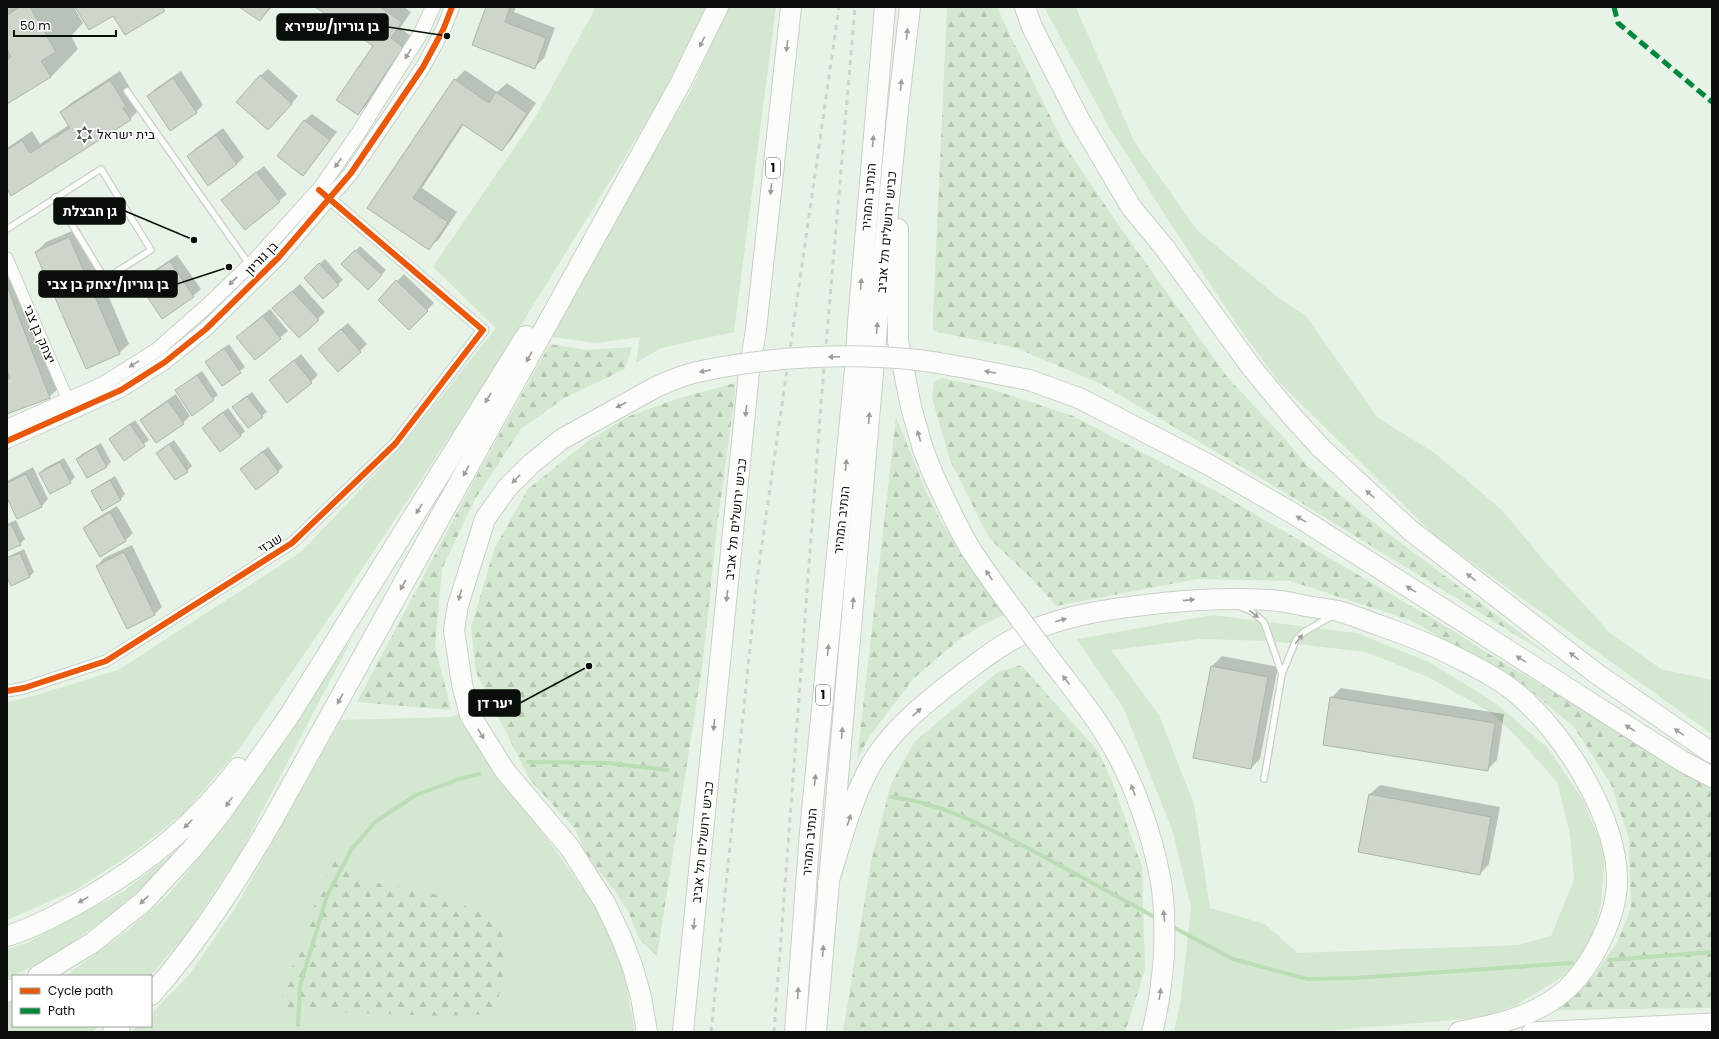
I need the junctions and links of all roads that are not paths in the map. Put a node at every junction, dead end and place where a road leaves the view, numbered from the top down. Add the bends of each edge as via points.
1 (433, 7) edge
2 (452, 7) edge
3 (718, 7) edge
4 (791, 7) edge
5 (885, 7) edge
6 (910, 7) edge
7 (1025, 7) edge
8 (892, 60) junction
9 (127, 92) dead end
10 (898, 110) junction
11 (663, 115) junction
12 (324, 194) junction
13 (55, 197) junction
14 (7, 229) edge
15 (7, 258) edge
16 (249, 266) junction
17 (71, 406) junction
18 (7, 427) edge
19 (7, 441) edge
20 (396, 547) junction
21 (1218, 599) junction
22 (1339, 611) junction
23 (1282, 674) junction
24 (7, 691) edge
25 (1712, 753) edge
26 (1712, 777) edge
27 (1264, 779) dead end
28 (828, 883) junction
29 (7, 936) edge
30 (40, 975) edge
31 (152, 994) edge
32 (1712, 1023) edge
33 (647, 1032) edge
34 (683, 1032) edge
35 (795, 1032) edge
36 (816, 1032) edge
37 (1152, 1032) edge
38 (1459, 1032) edge
39 (1532, 1032) edge

1 -> 12 street, בן גוריון via 422,31
2 - 12 street, בן גוריון via 423,67 351,173
3 -> 11 highway via 700,47
4 -> 34 highway, כביש ירושלים תל אביב / 1 via 756,330 749,372
5 - 8 highway, הנתיב המהיר / 1
8 -> 6 highway, כביש ירושלים תל אביב / 1
25 -> 7 highway via 1597,674 1410,530 1315,443 1252,368 1164,247 1131,207 1079,119 1032,27
10 -> 8 highway, כביש ירושלים תל אביב / 1
35 -> 8 highway, הנתיב המהיר / 1 via 810,832 856,359 858,315
9 - 16 lane
28 -> 10 highway, כביש ירושלים תל אביב / 1
37 -> 10 highway, bridge via 1163,978 1165,926 1157,865 1130,783 1114,749 1091,712 972,552 932,472 911,407 898,341
11 -> 20 highway
11 -> 31 highway via 273,819 218,908 172,972
12 - 16 street, בן גוריון
12 - 17 street, בן גוריון via 279,257 206,329 165,362 121,390
12 - 24 street, שבזי via 483,330 395,444 292,543 106,661 24,688
13 - 13 lane via 105,278 151,250 101,169
13 - 14 lane
15 - 17 street, יצחק בן צבי
16 -> 17 street, בן גוריון via 157,350
17 - 18 street, בן גוריון
17 - 19 street, בן גוריון
20 -> 29 highway via 314,658 233,775 188,826 103,888 43,922
20 -> 30 highway via 289,716 221,813 193,848 144,901 115,926
21 - 22 highway via 1281,601
21 -> 23 lane via 1251,610 1264,622
28 -> 21 highway via 859,788 878,754 898,729 934,695 978,662 1011,640 1059,620 1125,606
23 -> 22 lane via 1296,640 1304,632
22 - 38 highway via 1426,641 1492,676 1514,691 1552,729 1574,759 1590,789 1615,854 1618,881 1612,910 1603,938 1576,979 1562,993 1533,1011
23 - 27 lane
26 -> 33 highway, bridge via 1675,757 1294,514 1211,466 1079,398 1029,380 963,366 917,360 836,356 762,361 691,374 656,387 562,439 507,488 485,518 458,605 454,630 462,684 470,715 505,771 570,848 605,903 622,936 632,965
36 -> 28 highway, כביש ירושלים תל אביב / 1
32 - 39 highway

